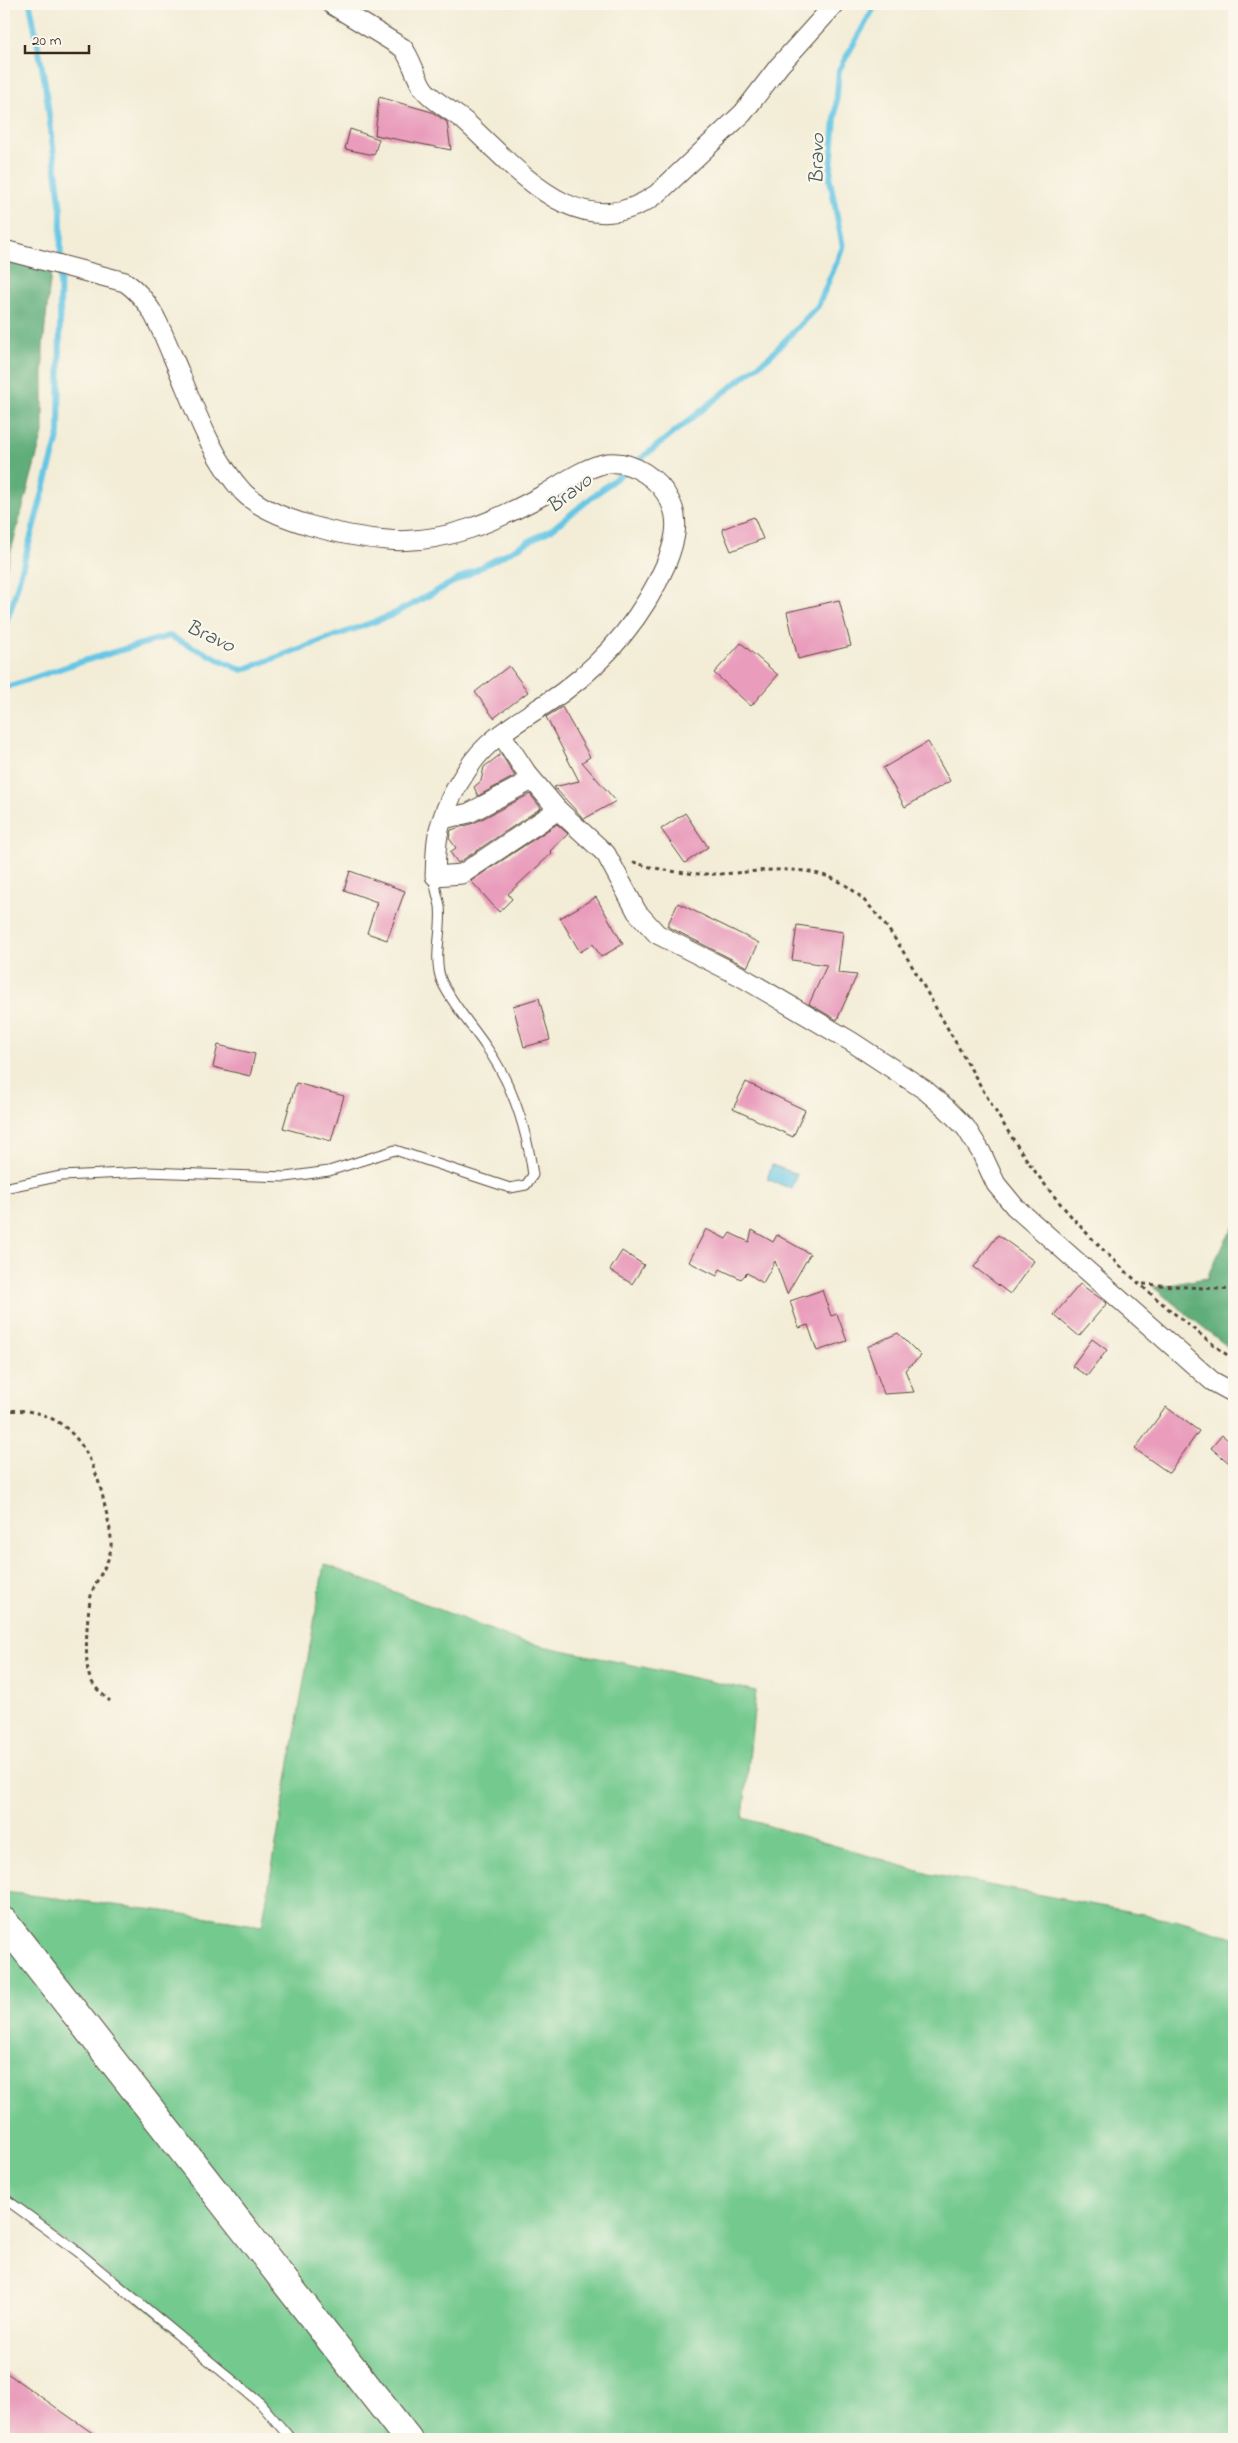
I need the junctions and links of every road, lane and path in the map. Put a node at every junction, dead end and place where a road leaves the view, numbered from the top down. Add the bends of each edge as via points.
1 (331, 4) edge
2 (835, 4) edge
3 (4, 250) edge
4 (501, 734) junction
5 (532, 780) junction
6 (558, 810) junction
7 (443, 819) junction
8 (606, 854) junction
9 (435, 876) junction
10 (4, 1188) edge
11 (1142, 1284) junction
12 (1234, 1290) edge
13 (1234, 1360) edge
14 (1234, 1393) edge
15 (4, 1411) edge
16 (110, 1701) dead end
17 (4, 1922) edge
18 (4, 2198) edge
19 (291, 2439) edge
20 (408, 2439) edge

1 - 2 street via 403,48 424,89 546,194 585,212 607,213 643,204 658,194 743,113 779,66
3 - 4 street via 125,282 140,292 158,323 227,472 245,494 266,508 323,530 390,541 436,537 510,514 606,463 632,467 661,488 674,509 676,528 672,550 643,608 593,666 564,691
4 - 5 street
4 - 7 street via 467,769
5 - 6 street
5 - 7 street via 469,812
6 - 8 street
6 - 9 street via 462,874
7 - 9 street
8 - 11 path via 644,866 690,873 808,870 838,880 858,896 894,938 1014,1141 1034,1169 1064,1209
8 - 14 street via 637,912 657,934 740,976 852,1042 925,1090 946,1108 966,1128 996,1184 1015,1207 1212,1381
9 - 10 lane via 440,907 438,954 442,980 508,1083 522,1121 531,1162 533,1176 526,1185 510,1188 395,1150 329,1171 286,1177 148,1172 61,1176
11 - 12 path
11 - 13 path
15 - 16 path via 44,1414 79,1440 91,1460 100,1485 111,1546 108,1564 92,1593 88,1610 88,1675
17 - 20 main road
18 - 19 lane via 77,2251 260,2404

